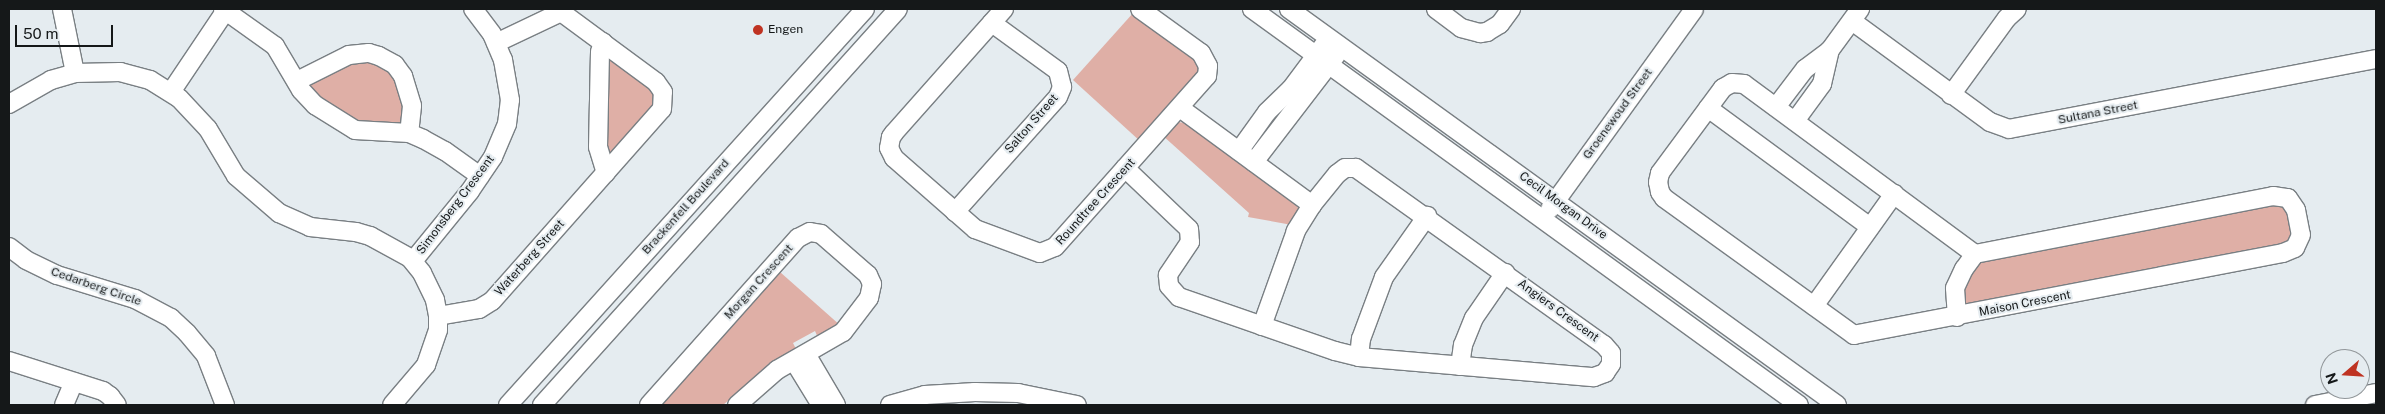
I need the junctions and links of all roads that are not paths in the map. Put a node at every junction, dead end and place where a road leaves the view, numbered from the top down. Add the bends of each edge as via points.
1 (62, 9) edge
2 (473, 9) edge
3 (865, 9) edge
4 (898, 9) edge
5 (1004, 9) edge
6 (1140, 9) edge
7 (1252, 9) edge
8 (1289, 9) edge
9 (1436, 9) edge
10 (1511, 9) edge
11 (1694, 9) edge
12 (2017, 9) edge
13 (224, 10) edge
14 (559, 10) edge
15 (1856, 15) edge
16 (992, 23) junction
17 (602, 42) junction
18 (1336, 42) junction
19 (496, 43) junction
20 (1830, 50) junction
21 (2376, 59) edge
22 (1323, 60) junction
23 (75, 73) junction
24 (297, 81) junction
25 (171, 92) junction
26 (1951, 95) junction
27 (1277, 101) junction
28 (9, 104) edge
29 (1776, 107) junction
30 (1180, 108) junction
31 (1708, 108) junction
32 (1293, 112) junction
33 (1795, 121) junction
34 (409, 133) junction
35 (1239, 151) junction
36 (1254, 162) junction
37 (1126, 168) junction
38 (606, 173) junction
39 (480, 176) junction
40 (1894, 194) junction
41 (1556, 200) junction
42 (1312, 205) junction
43 (955, 212) junction
44 (1427, 216) junction
45 (1543, 219) junction
46 (1870, 227) junction
47 (9, 247) edge
48 (1975, 254) junction
49 (414, 261) junction
50 (1505, 273) junction
51 (1814, 306) junction
52 (438, 316) junction
53 (1957, 317) junction
54 (1262, 326) junction
55 (800, 357) junction
56 (1358, 357) junction
57 (9, 360) edge
58 (1460, 366) junction
59 (74, 382) junction
60 (2376, 393) edge
61 (1833, 404) edge
62 (64, 405) edge
63 (117, 405) edge
64 (225, 405) edge
65 (392, 405) edge
66 (508, 405) edge
67 (542, 405) edge
68 (649, 405) edge
69 (737, 405) edge
70 (820, 405) edge
71 (836, 405) edge
72 (890, 405) edge
73 (1078, 405) edge
74 (1799, 405) edge
75 (2315, 405) edge

1 - 23 street
2 - 19 street, Simonsberg Crescent
3 - 66 street, Brackenfell Boulevard
4 - 67 street, Brackenfell Boulevard
5 - 16 street, Roundtree Crescent
6 - 30 street, Roundtree Crescent via 1200,53 1206,61 1208,71 1204,80
7 - 22 street, Cecil Morgan Drive
8 - 18 street, Cecil Morgan Drive
9 - 10 street via 1461,28 1480,33 1500,24
11 - 41 street, Groenewoud Street
12 - 26 street
13 - 24 street via 275,46
13 - 25 street
14 - 17 street, Waterberg Street
14 - 19 street, Waterberg Street
15 - 20 street
15 - 26 street, Sultana Street
16 - 43 street, Roundtree Crescent via 889,142 894,158
16 - 43 street, Salton Street via 1058,72 1062,87 1058,97
17 - 38 street via 598,147
17 - 38 street, Waterberg Street via 656,82 664,99 660,114
18 - 22 street
18 - 41 street, Cecil Morgan Drive
19 - 39 street, Simonsberg Crescent via 507,78 509,112 499,146
20 - 29 street via 1805,70
20 - 33 street via 1822,84
21 - 26 street, Sultana Street via 2016,129 1996,126
22 - 27 street
22 - 32 street
22 - 45 street, Cecil Morgan Drive
23 - 25 street via 129,73
23 - 28 street via 51,80
24 - 34 street via 310,102 355,130
24 - 34 street via 349,55 369,53 379,56 395,65 403,76 412,106
25 - 49 street via 208,129 241,182 279,213 310,227 370,236
27 - 32 street via 1283,109
27 - 35 street
29 - 31 street, Maison Crescent via 1738,83 1723,88
29 - 33 street, Maison Crescent
30 - 35 street
30 - 37 street, Roundtree Crescent
31 - 46 street
31 - 51 street, Maison Crescent via 1660,173 1660,192
32 - 36 street
33 - 40 street, Maison Crescent
34 - 39 street via 445,151
35 - 36 street
36 - 42 street
37 - 43 street, Roundtree Crescent via 1055,248 1045,253 1035,253 981,233
37 - 54 street, Angiers Crescent via 1189,229 1190,242 1170,270 1168,281 1172,290 1179,297
38 - 52 street, Waterberg Street via 488,305
39 - 49 street, Simonsberg Crescent
40 - 46 street
40 - 48 street, Maison Crescent
41 - 45 street, Groenewoud Street
41 - 61 street, Cecil Morgan Drive
42 - 44 street, Angiers Crescent via 1337,174 1345,168 1356,168
42 - 54 street, Angiers Crescent via 1296,231
44 - 50 street, Angiers Crescent
44 - 56 street via 1384,277 1361,339
45 - 74 street, Cecil Morgan Drive
46 - 51 street
47 - 64 street, Cedarberg Circle via 26,260 57,275 135,299 170,318 187,332 206,356
48 - 53 street via 1956,288
48 - 53 street, Maison Crescent via 2273,196 2288,198 2296,210 2301,235 2294,248 2283,253
49 - 52 street via 432,294
50 - 58 street via 1474,318 1463,345
50 - 58 street, Angiers Crescent via 1608,348 1612,358 1609,369 1594,377
51 - 53 street, Maison Crescent via 1854,335
52 - 65 street via 436,342 426,365
54 - 56 street, Angiers Crescent
55 - 68 street, Morgan Crescent via 843,332 869,298 872,289 865,272 816,232 798,238
55 - 69 street, Morgan Crescent via 777,370
55 - 70 street
55 - 71 street
56 - 58 street, Angiers Crescent
57 - 59 street
59 - 62 street
59 - 63 street via 107,393
60 - 75 street
72 - 73 street via 925,395 975,392 1018,393

